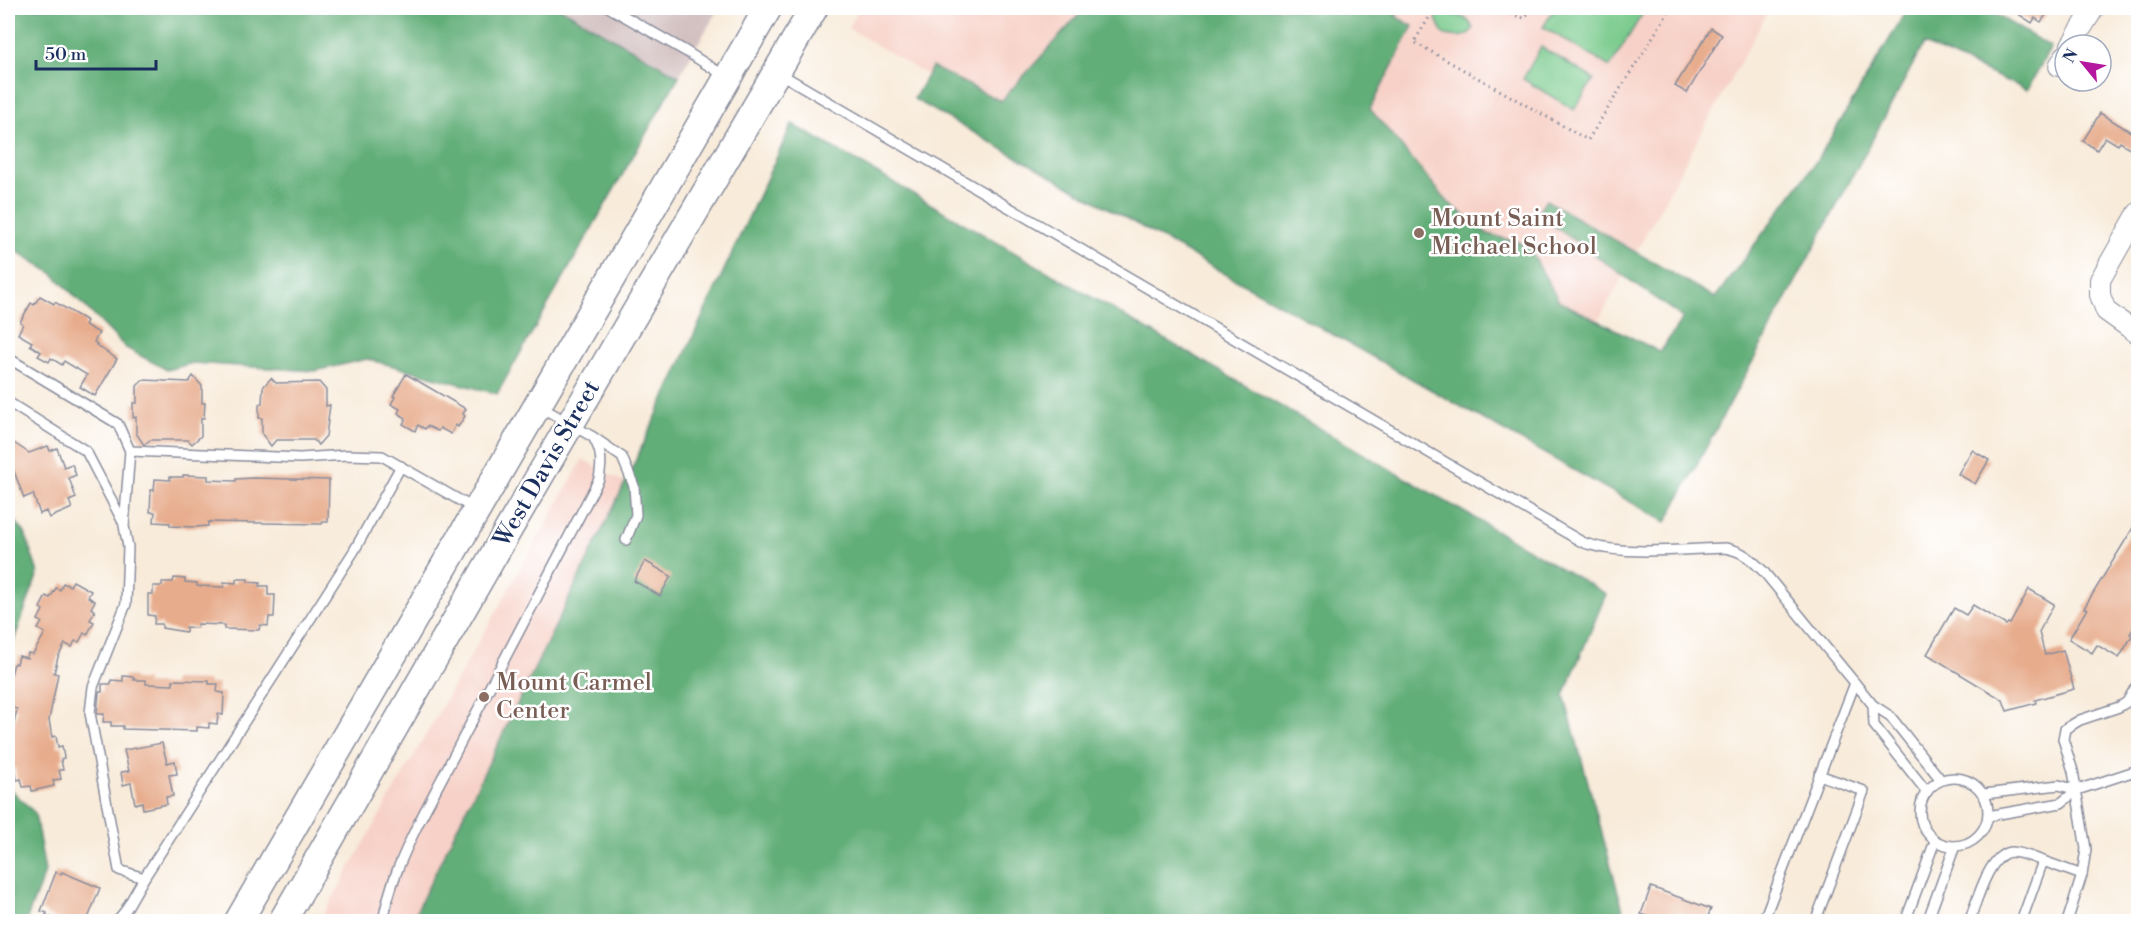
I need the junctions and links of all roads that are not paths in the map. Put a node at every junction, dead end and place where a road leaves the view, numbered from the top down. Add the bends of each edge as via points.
1 (610, 8) edge
2 (768, 8) edge
3 (814, 8) edge
4 (2094, 8) edge
5 (2078, 33) edge
6 (777, 72) junction
7 (727, 78) junction
8 (2139, 213) edge
9 (2139, 334) edge
10 (8, 358) edge
11 (8, 402) edge
12 (537, 405) junction
13 (582, 430) junction
14 (130, 451) junction
15 (401, 466) junction
16 (476, 510) junction
17 (124, 526) junction
18 (626, 540) dead end
19 (1855, 683) junction
20 (2139, 683) edge
21 (1873, 705) junction
22 (2139, 770) edge
23 (1819, 775) junction
24 (1941, 780) junction
25 (2077, 790) junction
26 (1927, 792) junction
27 (1984, 794) junction
28 (1988, 816) junction
29 (1935, 841) junction
30 (1955, 846) junction
31 (2043, 861) junction
32 (2082, 875) junction
33 (144, 878) junction
34 (116, 921) edge
35 (238, 921) edge
36 (282, 921) edge
37 (383, 921) edge
38 (1769, 921) edge
39 (1815, 921) edge
40 (1905, 921) edge
41 (1927, 921) edge
42 (1969, 921) edge
43 (2021, 921) edge
44 (2067, 921) edge

1 - 7 lane
2 - 7 main road, West Davis Street
3 - 6 main road, West Davis Street
4 - 5 street
6 - 13 main road, West Davis Street
6 - 19 lane via 1582,542 1628,550 1738,550 1764,572
7 - 12 main road, West Davis Street
8 - 9 street via 2100,280 2106,311
10 - 14 lane via 118,424
11 - 17 lane via 86,451
12 - 13 lane
12 - 16 main road, West Davis Street
13 - 18 lane via 622,457 634,486 636,515
13 - 36 main road, West Davis Street
13 - 37 lane via 600,448 599,479 418,822 396,870
14 - 15 lane via 300,458 382,456
14 - 17 lane
15 - 16 lane
15 - 33 lane via 354,551
16 - 35 main road, West Davis Street
17 - 33 lane via 128,547 126,603 93,687 90,713 119,870
19 - 21 lane
19 - 23 lane
20 - 25 lane via 2119,707 2065,729 2063,739
21 - 24 lane via 1890,716
21 - 26 lane via 1874,724
22 - 25 lane
23 - 38 lane via 1766,914
23 - 39 lane via 1864,792
24 - 26 lane
24 - 27 lane via 1962,778
25 - 27 lane via 2059,784
25 - 28 lane via 2061,803
25 - 32 lane via 2086,849
26 - 29 lane via 1921,819
27 - 28 lane
28 - 30 lane via 1982,833 1972,842
29 - 30 lane
29 - 40 lane
30 - 41 lane
31 - 32 lane
31 - 42 lane via 2011,852 2001,856 1989,868
31 - 43 lane
32 - 44 lane
33 - 34 lane

